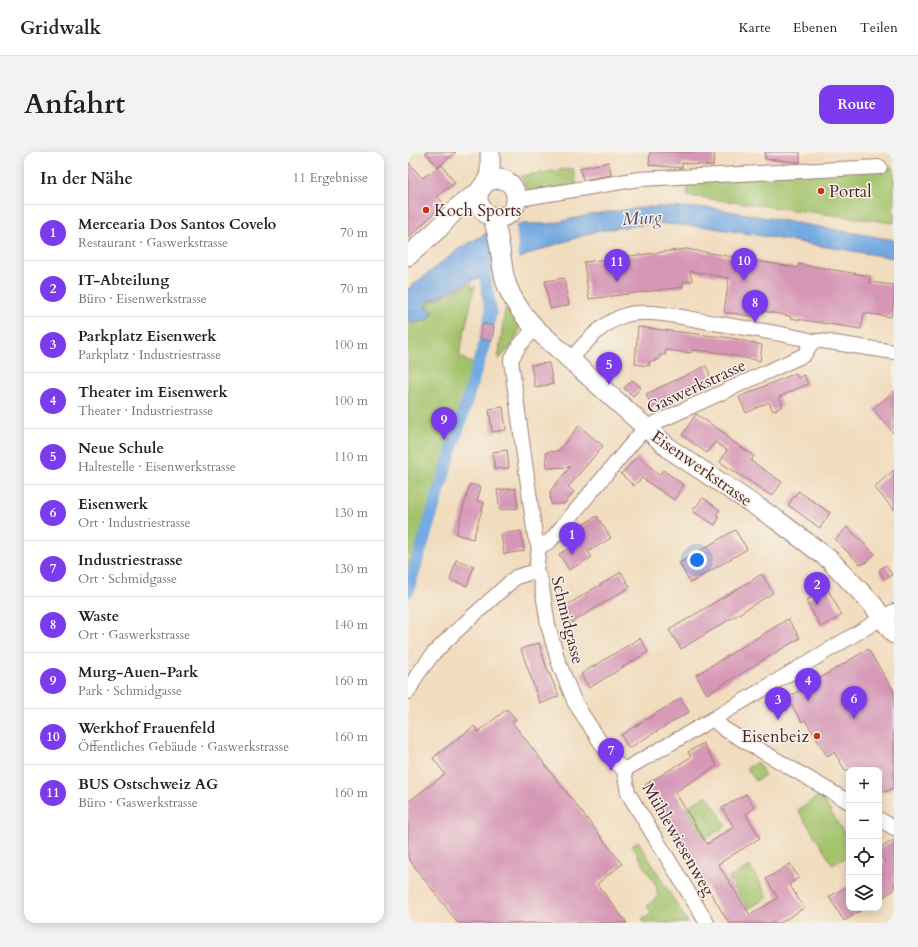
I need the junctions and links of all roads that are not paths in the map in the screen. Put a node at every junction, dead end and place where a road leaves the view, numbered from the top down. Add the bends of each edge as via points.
1 (490, 152) edge
2 (500, 152) edge
3 (880, 167) dead end
4 (497, 203) junction
5 (408, 256) edge
6 (535, 328) junction
7 (813, 341) junction
8 (894, 352) edge
9 (570, 360) junction
10 (640, 436) junction
11 (539, 547) junction
12 (536, 570) junction
13 (888, 614) edge
14 (894, 634) edge
15 (408, 692) edge
16 (713, 719) junction
17 (624, 770) junction
18 (846, 800) edge
19 (882, 821) edge
20 (894, 828) edge
21 (708, 923) edge

1 - 4 main road via 490,174
2 - 4 main road via 503,171
3 - 4 street via 639,179
4 - 5 main road via 458,206 438,229
4 - 6 main road, Eisenwerkstrasse via 513,297
6 - 9 main road, Eisenwerkstrasse
6 - 11 street, Schmidgasse via 511,360 535,536
7 - 8 street
7 - 9 street via 640,313 627,315 605,325
7 - 10 street, Gaswerkstrasse via 804,356 653,424
9 - 10 main road, Eisenwerkstrasse
10 - 11 street, Gaswerkstrasse via 550,541
10 - 13 main road, Eisenwerkstrasse via 671,450 811,544
11 - 12 street, Schmidgasse
12 - 15 street via 516,577 453,634 433,654
12 - 17 street, Schmidgasse via 541,581 548,625 558,661 571,694 610,757
13 - 14 main road, Eisenwerkstrasse
13 - 16 street
16 - 17 street
16 - 18 street via 724,729
17 - 21 street, Mühlewiesenweg via 628,793
19 - 20 street

